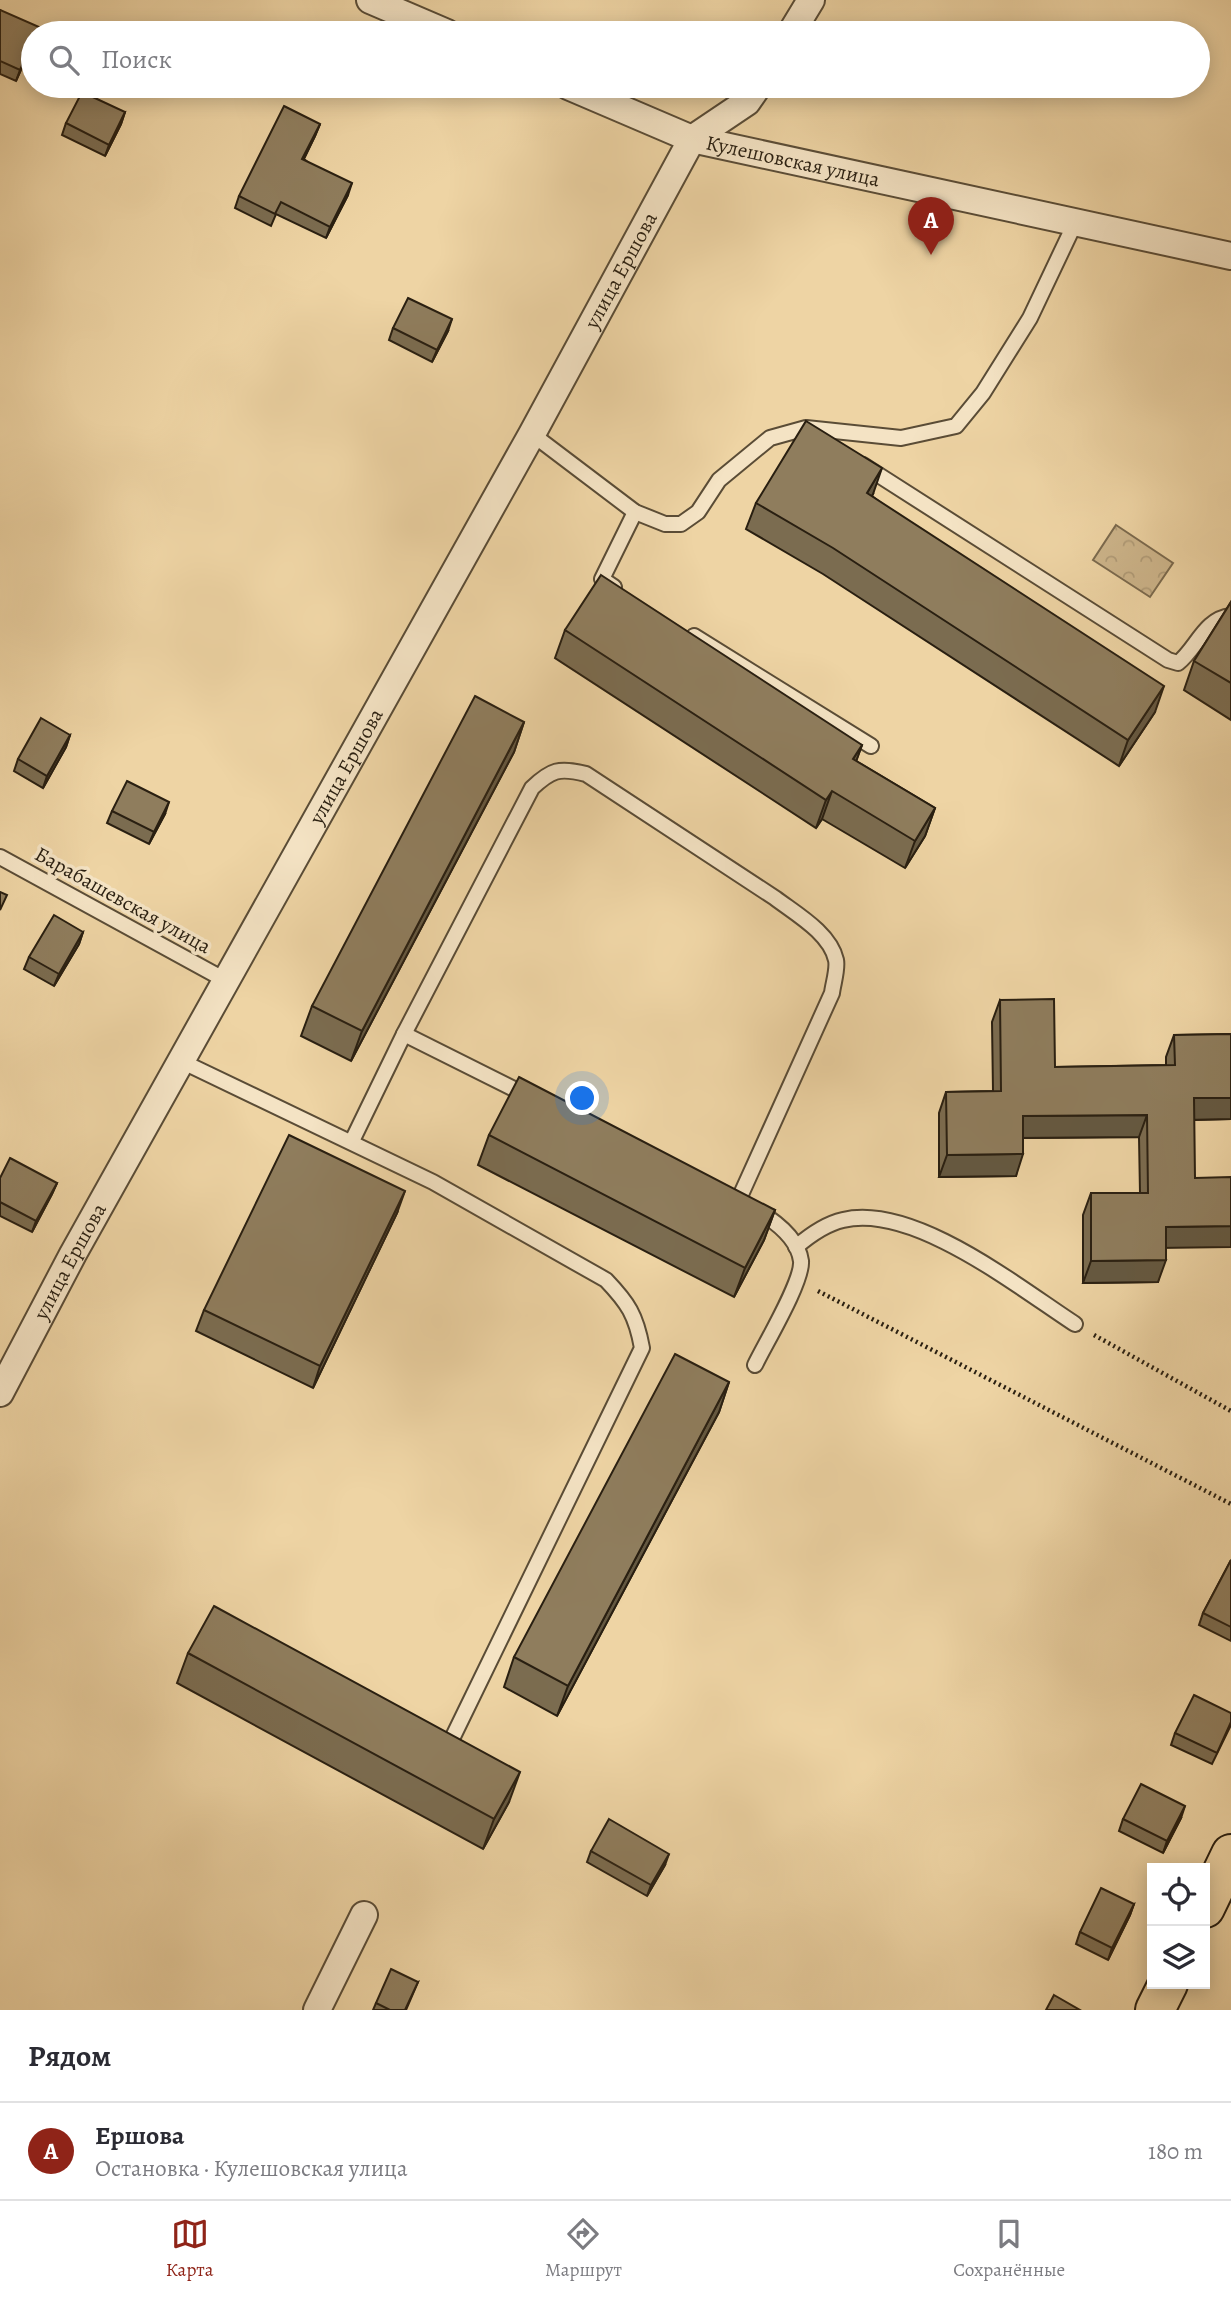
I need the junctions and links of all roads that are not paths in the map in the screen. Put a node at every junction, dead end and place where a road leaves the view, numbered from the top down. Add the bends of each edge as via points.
1 (370, 0) edge
2 (811, 0) edge
3 (419, 21) edge
4 (798, 21) edge
5 (596, 98) edge
6 (750, 98) edge
7 (692, 139) junction
8 (1076, 221) junction
9 (1231, 256) edge
10 (806, 428) junction
11 (532, 434) junction
12 (830, 443) edge
13 (853, 458) edge
14 (635, 512) junction
15 (625, 594) edge
16 (1231, 616) edge
17 (684, 630) edge
18 (871, 746) dead end
19 (0, 857) edge
20 (225, 980) junction
21 (404, 1034) junction
22 (183, 1062) junction
23 (540, 1102) edge
24 (352, 1141) junction
25 (796, 1247) junction
26 (1075, 1324) road end
27 (755, 1365) dead end
28 (0, 1393) edge
29 (448, 1746) edge
30 (1231, 1854) edge
31 (1210, 1898) edge
32 (365, 1915) dead end
33 (1166, 1989) edge
34 (317, 2010) edge
35 (1155, 2010) edge

1 - 3 street
2 - 4 street
5 - 7 street, Кулешовская улица
6 - 7 street
7 - 8 street, Кулешовская улица
7 - 11 street, улица Ершова
8 - 9 street, Кулешовская улица
8 - 10 lane via 1030,318 983,393 956,426 901,438
10 - 12 lane
10 - 14 lane via 771,438 719,480 698,512 681,524 665,524
11 - 14 lane
11 - 20 street, улица Ершова
13 - 16 lane via 1168,660 1178,663 1208,626
14 - 15 lane via 602,579
17 - 18 lane
19 - 20 lane, Барабашевская улица
20 - 22 street, улица Ершова
21 - 23 lane
21 - 24 lane
21 - 25 lane via 532,788 548,773 568,769 586,775 805,920 826,940 836,961 832,993 732,1197 775,1221
22 - 24 lane
22 - 28 street, улица Ершова
24 - 29 lane via 433,1181 606,1280 637,1322 642,1348
25 - 26 lane via 813,1232 842,1220 868,1218 899,1224 956,1246
25 - 27 lane via 801,1263 798,1280
30 - 31 main road
32 - 34 street
33 - 35 main road

